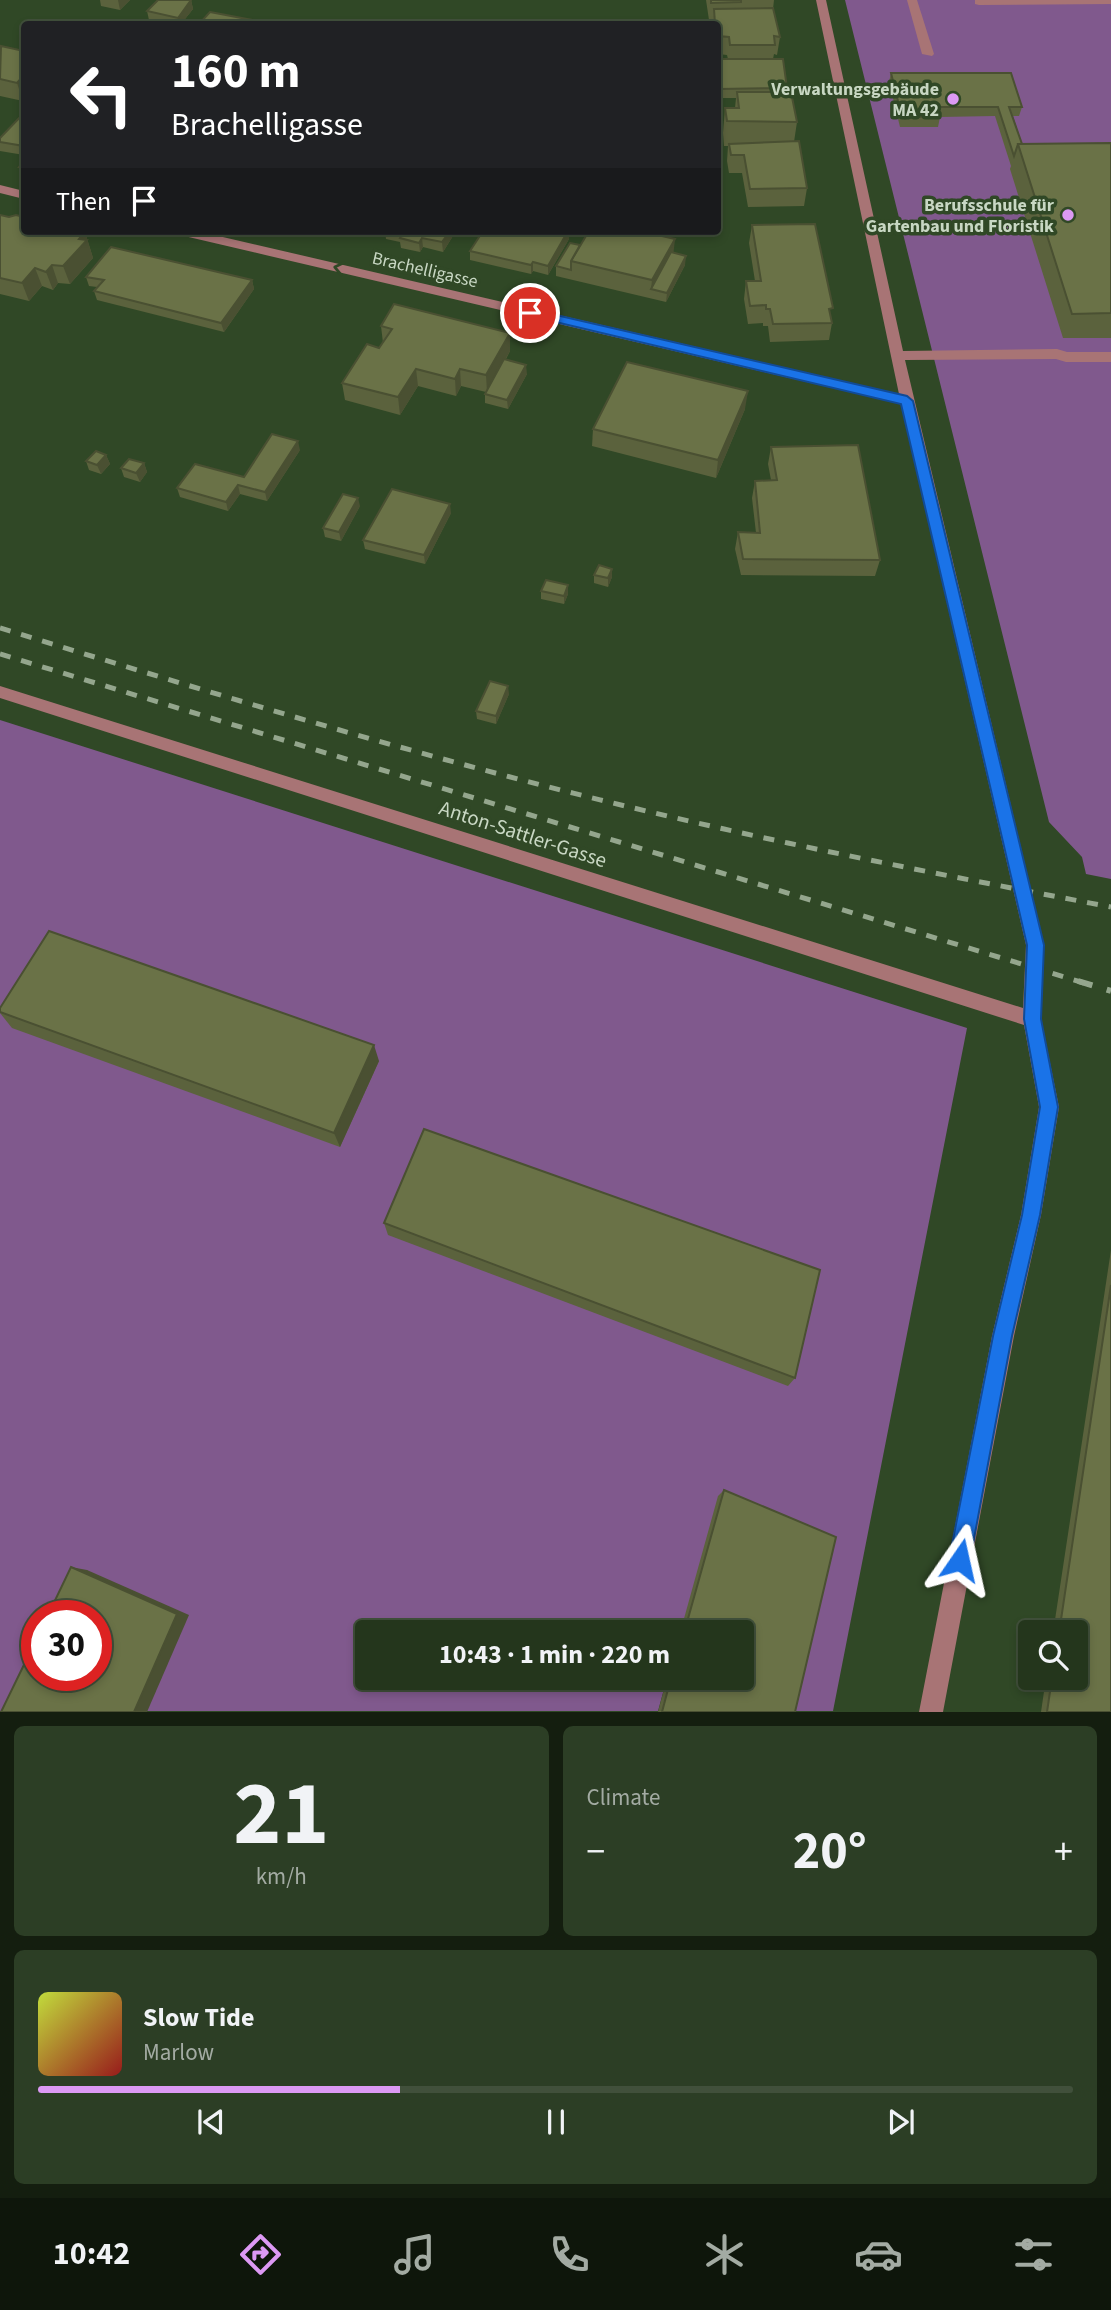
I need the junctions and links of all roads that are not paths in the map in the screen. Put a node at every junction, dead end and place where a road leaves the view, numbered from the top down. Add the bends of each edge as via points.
1 (821, 0) edge
2 (912, 0) edge
3 (1031, 0) edge
4 (1110, 1) edge
5 (979, 2) dead end
6 (928, 54) dead end
7 (0, 189) edge
8 (21, 194) edge
9 (197, 235) edge
10 (898, 356) junction
11 (1111, 357) edge
12 (907, 401) junction
13 (0, 692) edge
14 (1032, 1019) junction
15 (931, 1712) edge

1 - 10 street
2 - 6 street
3 - 4 street
3 - 5 street
7 - 8 street
12 -> 9 street, Brachelligasse
10 - 11 street
10 - 12 street
12 - 14 street via 1035,945
13 - 14 street, Anton-Sattler-Gasse
14 - 15 street via 1049,1107

